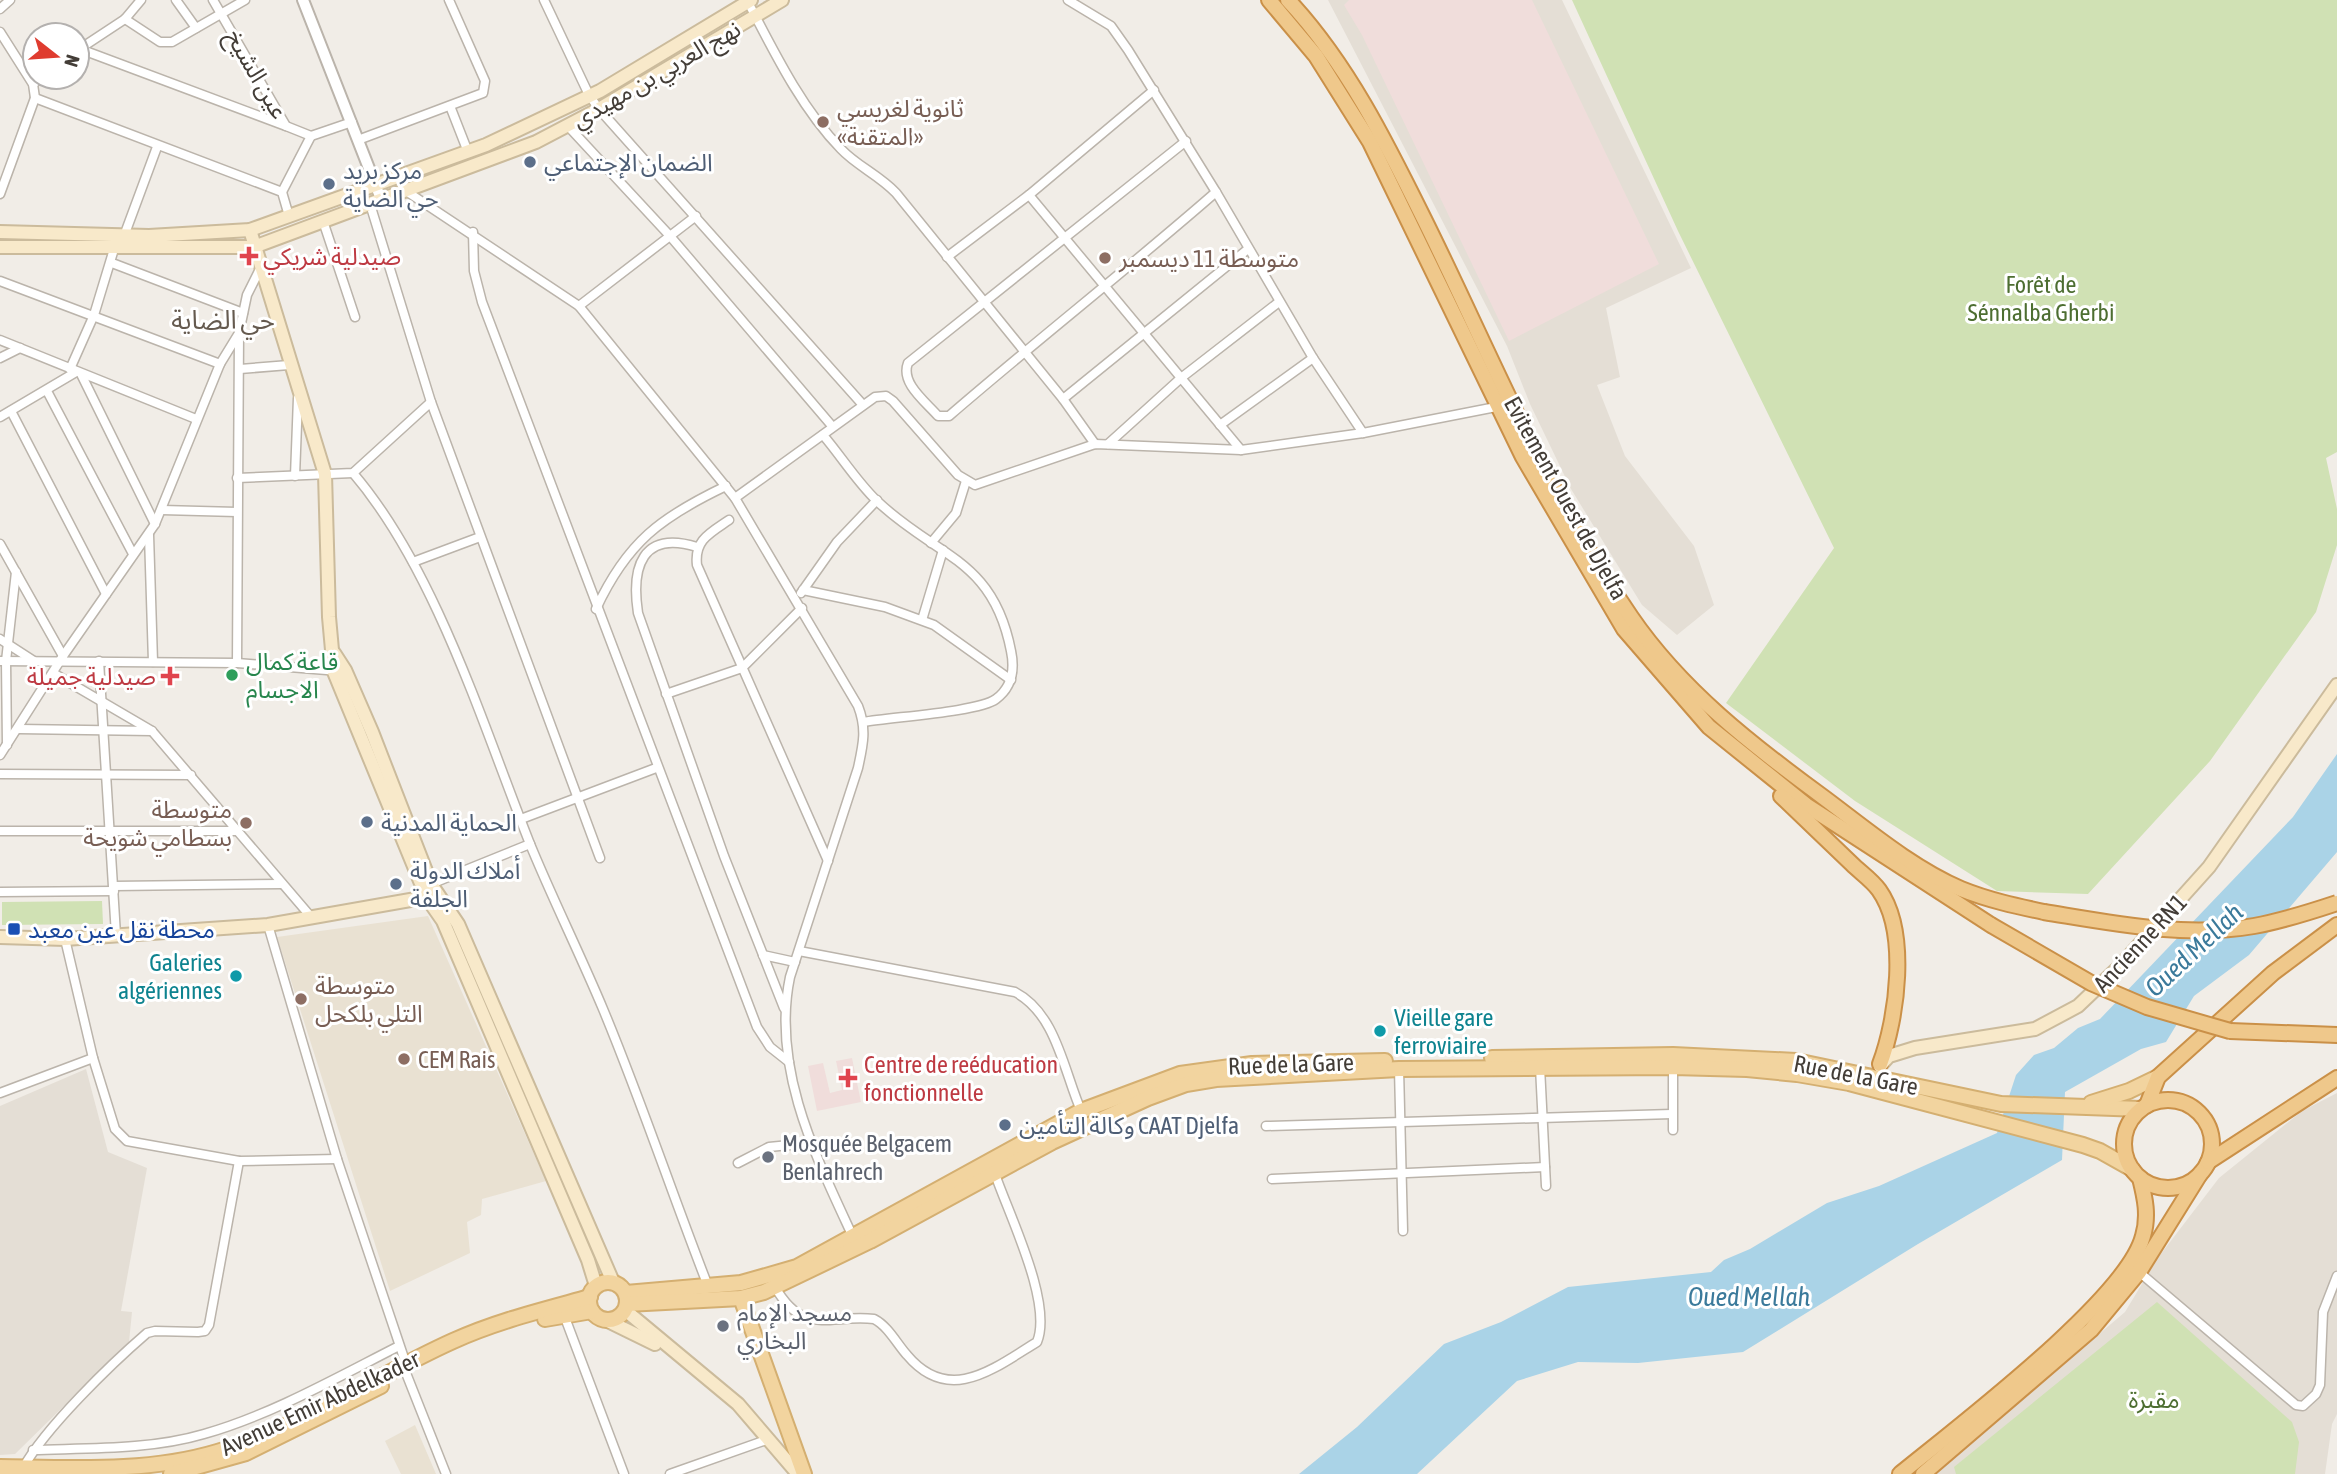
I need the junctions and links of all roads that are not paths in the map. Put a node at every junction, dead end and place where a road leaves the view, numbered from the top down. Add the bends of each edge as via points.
1 (10, 0) edge
2 (141, 0) edge
3 (176, 0) edge
4 (213, 0) edge
5 (245, 0) edge
6 (304, 0) edge
7 (449, 0) edge
8 (544, 0) edge
9 (782, 0) edge
10 (1068, 0) edge
11 (1269, 0) edge
12 (1289, 0) edge
13 (749, 1) edge
14 (0, 9) edge
15 (221, 13) junction
16 (727, 15) junction
17 (755, 16) junction
18 (125, 19) junction
19 (196, 28) junction
20 (734, 29) junction
21 (0, 33) edge
22 (91, 42) edge
23 (91, 54) edge
24 (21, 65) edge
25 (1154, 90) junction
26 (34, 91) edge
27 (589, 95) junction
28 (35, 99) junction
29 (450, 106) junction
30 (599, 109) junction
31 (352, 122) junction
32 (568, 125) junction
33 (286, 126) junction
34 (311, 136) junction
35 (358, 139) junction
36 (1186, 141) junction
37 (157, 147) junction
38 (468, 152) junction
39 (0, 167) edge
40 (6, 176) junction
41 (398, 178) junction
42 (375, 185) junction
43 (406, 191) junction
44 (282, 192) junction
45 (1216, 192) junction
46 (0, 194) edge
47 (1029, 195) junction
48 (376, 202) junction
49 (289, 216) junction
50 (696, 216) junction
51 (323, 221) junction
52 (250, 230) junction
53 (0, 232) edge
54 (473, 232) junction
55 (124, 236) junction
56 (670, 236) junction
57 (1064, 238) junction
58 (0, 247) edge
59 (254, 247) junction
60 (114, 249) junction
61 (1248, 249) junction
62 (947, 257) junction
63 (112, 263) junction
64 (260, 269) junction
65 (0, 281) edge
66 (1105, 288) junction
67 (984, 302) junction
68 (1279, 302) junction
69 (579, 306) junction
70 (243, 313) junction
71 (94, 315) junction
72 (355, 317) dead end
73 (239, 333) junction
74 (1143, 333) junction
75 (0, 340) edge
76 (20, 348) junction
77 (1023, 351) junction
78 (0, 358) edge
79 (1313, 358) junction
80 (220, 364) junction
81 (289, 365) junction
82 (240, 369) junction
83 (76, 372) junction
84 (1181, 378) junction
85 (47, 391) junction
86 (299, 392) junction
87 (1063, 399) junction
88 (431, 402) junction
89 (1506, 404) junction
90 (863, 405) junction
91 (11, 411) junction
92 (0, 417) edge
93 (196, 419) junction
94 (1220, 425) junction
95 (832, 426) junction
96 (1363, 433) junction
97 (823, 435) junction
98 (1095, 444) junction
99 (1108, 444) junction
100 (1241, 450) junction
101 (353, 473) junction
102 (325, 474) junction
103 (295, 476) junction
104 (237, 478) junction
105 (966, 481) junction
106 (726, 486) junction
107 (735, 498) junction
108 (877, 500) junction
109 (162, 510) junction
110 (237, 512) junction
111 (729, 520) dead end
112 (155, 524) junction
113 (149, 535) junction
114 (480, 537) junction
115 (931, 542) junction
116 (0, 544) edge
117 (698, 547) junction
118 (943, 550) junction
119 (133, 554) junction
120 (413, 562) junction
121 (16, 572) junction
122 (803, 590) junction
123 (106, 594) junction
124 (796, 599) junction
125 (802, 608) junction
126 (596, 609) junction
127 (922, 620) junction
128 (4, 641) edge
129 (61, 659) junction
130 (3, 661) edge
131 (99, 661) junction
132 (37, 662) junction
133 (153, 662) junction
134 (237, 663) junction
135 (741, 668) junction
136 (340, 671) junction
137 (53, 673) junction
138 (1011, 680) junction
139 (2337, 685) edge
140 (666, 694) junction
141 (102, 699) junction
142 (864, 722) junction
143 (1709, 727) junction
144 (19, 729) junction
145 (104, 730) junction
146 (152, 732) junction
147 (7, 745) junction
148 (0, 755) edge
149 (656, 768) junction
150 (105, 773) junction
151 (0, 774) edge
152 (191, 775) junction
153 (577, 799) junction
154 (521, 818) junction
155 (110, 830) junction
156 (0, 831) edge
157 (239, 831) junction
158 (530, 844) junction
159 (600, 858) dead end
160 (828, 861) junction
161 (282, 884) junction
162 (114, 889) junction
163 (0, 892) edge
164 (433, 892) junction
165 (2337, 903) edge
166 (312, 918) junction
167 (268, 925) junction
168 (2337, 925) edge
169 (116, 935) junction
170 (0, 937) edge
171 (65, 939) junction
172 (799, 951) junction
173 (763, 955) junction
174 (795, 962) junction
175 (784, 1008) junction
176 (2337, 1035) edge
177 (93, 1058) junction
178 (789, 1062) junction
179 (1673, 1066) junction
180 (1540, 1068) junction
181 (1399, 1069) junction
182 (1876, 1077) junction
183 (2158, 1077) junction
184 (2337, 1078) edge
185 (0, 1093) edge
186 (2079, 1107) junction
187 (2144, 1107) junction
188 (1081, 1111) junction
189 (1672, 1114) junction
190 (1543, 1117) junction
191 (1402, 1123) junction
192 (1089, 1125) junction
193 (1266, 1126) dead end
194 (1673, 1130) dead end
195 (810, 1143) junction
196 (337, 1159) junction
197 (239, 1160) junction
198 (738, 1163) dead end
199 (1545, 1167) junction
200 (2204, 1168) junction
201 (1402, 1171) junction
202 (995, 1174) junction
203 (2136, 1174) junction
204 (1272, 1179) dead end
205 (1546, 1186) dead end
206 (1403, 1231) dead end
207 (856, 1242) junction
208 (2138, 1272) junction
209 (2337, 1276) edge
210 (613, 1282) junction
211 (708, 1287) junction
212 (775, 1287) junction
213 (592, 1298) junction
214 (741, 1298) junction
215 (626, 1302) junction
216 (564, 1315) junction
217 (606, 1320) junction
218 (399, 1346) junction
219 (673, 1352) junction
220 (406, 1369) junction
221 (770, 1439) junction
222 (33, 1450) junction
223 (0, 1467) edge
224 (23, 1471) edge
225 (171, 1474) edge
226 (446, 1474) edge
227 (624, 1474) edge
228 (670, 1474) edge
229 (798, 1474) edge
230 (804, 1474) edge
231 (1900, 1474) edge
232 (1923, 1474) edge

1 - 14 street
2 - 18 street
3 - 19 street
4 - 15 street, عين الشيخ
5 - 15 street
6 - 31 street
7 - 29 street via 486,86 482,93
8 - 27 street
9 - 17 main road, نهج العربي بن مهيدي
10 - 25 street via 1111,26
11 - 89 highway, Evitement Ouest de Djelfa via 1316,56 1370,142
12 - 89 highway, Evitement Ouest de Djelfa via 1328,45 1379,131
13 - 16 main road, نهج العربي بن مهيدي
13 - 17 street
15 - 19 street
15 - 33 street, عين الشيخ
16 - 20 main road
16 - 27 main road, نهج العربي بن مهيدي
17 - 20 main road, نهج العربي بن مهيدي
17 - 62 street via 829,135 843,151 881,177
18 - 19 street via 166,43
18 - 22 street
20 - 30 main road, نهج العربي بن مهيدي
21 - 24 street
23 - 33 street
25 - 36 street
25 - 47 street
26 - 28 street
27 - 30 street
27 - 38 main road, نهج العربي بن مهيدي
28 - 37 street
28 - 40 street
29 - 35 street
29 - 38 street
30 - 32 main road, نهج العربي بن مهيدي
30 - 50 street
31 - 34 street
31 - 35 street
32 - 43 main road, نهج العربي بن مهيدي via 536,142
32 - 56 street
33 - 34 street, عين الشيخ
34 - 44 street
35 - 42 street
36 - 45 street
36 - 57 street
37 - 44 street
37 - 55 street
38 - 41 main road, نهج العربي بن مهيدي
39 - 40 street
40 - 46 street
41 - 42 main road, نهج العربي بن مهيدي
41 - 43 street
42 - 48 street
42 - 49 main road, نهج العربي بن مهيدي
43 - 48 main road, نهج العربي بن مهيدي
43 - 54 street
44 - 49 street
45 - 61 street
45 - 66 street
47 - 57 street
47 - 62 street
48 - 51 main road, نهج العربي بن مهيدي
48 - 88 street
49 - 52 main road, نهج العربي بن مهيدي
50 - 56 street
50 - 90 street
51 - 59 main road, نهج العربي بن مهيدي
51 - 72 street
52 - 55 main road, نهج العربي بن مهيدي
52 - 59 main road
53 - 55 main road, نهج العربي بن مهيدي
54 - 69 street
54 - 126 street via 474,271 482,302
56 - 69 street
56 - 95 street
57 - 66 street
57 - 67 street
58 - 60 main road, نهج العربي بن مهيدي
59 - 60 main road, نهج العربي بن مهيدي
59 - 64 main road
60 - 63 street
61 - 68 street
61 - 74 street
62 - 67 street
63 - 70 street
63 - 71 street
64 - 70 street
64 - 81 main road
65 - 71 street
66 - 74 street
66 - 77 street
67 - 77 street
67 - 77 street via 908,363 911,386 943,418
68 - 79 street
68 - 84 street
69 - 106 street
70 - 73 street
71 - 80 street
71 - 83 street
73 - 80 street
73 - 82 street
74 - 84 street
74 - 87 street
75 - 76 street
76 - 78 street
76 - 83 street
77 - 87 street
79 - 94 street
79 - 96 street
80 - 93 street
81 - 82 street
81 - 86 main road
82 - 104 street
83 - 85 street
83 - 93 street
83 - 112 street
84 - 94 street
84 - 99 street
85 - 91 street
85 - 119 street
86 - 102 main road
86 - 103 street
87 - 98 street
88 - 101 street
88 - 114 street
89 - 96 street
89 - 143 highway via 1530,468 1623,629
89 - 165 highway, Evitement Ouest de Djelfa, bridge via 1592,557 1670,667 1752,744 1920,866 1970,892 2044,912 2168,929 2252,926
90 - 95 street
90 - 105 street via 881,396 893,401
91 - 92 street
91 - 123 street
93 - 109 street
94 - 100 street
95 - 97 street
96 - 100 street
97 - 107 street
97 - 108 street
98 - 99 street
98 - 105 street via 982,485
99 - 100 street
101 - 102 street
101 - 120 street via 390,521
102 - 103 street
102 - 136 main road via 329,617
103 - 104 street
104 - 110 street
105 - 115 street via 956,513
106 - 107 street
106 - 126 street via 677,510 629,552
107 - 124 street
108 - 115 street
108 - 122 street via 837,542
109 - 110 street
109 - 112 street
110 - 134 street
111 - 117 street via 702,538
112 - 113 street
113 - 119 street
113 - 133 street
114 - 120 street
114 - 153 street
115 - 118 street
116 - 121 street
117 - 135 street via 698,565
117 - 140 street via 666,543 648,551 634,585 638,613
118 - 127 street
118 - 138 street via 970,570 1000,608 1012,657
119 - 123 street
120 - 154 street
121 - 128 street
121 - 129 street
122 - 124 street
122 - 127 street via 885,607
123 - 129 street
124 - 125 street
125 - 135 street
125 - 142 street
126 - 149 street
127 - 138 street
128 - 130 street
128 - 132 street
129 - 131 street
129 - 132 street
129 - 137 street
130 - 132 street
130 - 147 street
131 - 133 street
131 - 141 street
133 - 134 street
134 - 136 street
135 - 140 street
135 - 160 street
136 - 164 main road
137 - 141 street
137 - 144 street
138 - 142 street via 988,703
139 - 182 main road, Ancienne RN1 via 2208,867 2078,1006 2035,1029 1889,1056
140 - 173 street
141 - 145 street
141 - 146 street
142 - 160 street via 858,768
143 - 176 highway, bridge via 1844,833 2091,983 2147,1007 2230,1031
143 - 182 highway via 1879,890 1892,922 1896,996 1890,1039
144 - 145 street
144 - 147 street
145 - 146 street
145 - 150 street
146 - 152 street
147 - 148 street
149 - 153 street
149 - 178 street via 757,1027 770,1047
150 - 151 street
150 - 152 street
150 - 155 street
152 - 157 street
153 - 154 street
153 - 159 street
154 - 158 street
155 - 156 street
155 - 157 street
155 - 162 street
157 - 161 street
158 - 164 street
158 - 211 street via 603,1011
160 - 172 street
161 - 162 street
161 - 166 street
162 - 163 street
162 - 169 street
164 - 166 main road
164 - 210 main road via 458,923
164 - 213 main road via 583,1247
166 - 167 main road
167 - 169 main road
167 - 196 street
168 - 183 highway via 2273,973
169 - 171 main road
170 - 171 main road
171 - 177 street
172 - 174 street
172 - 188 street via 1015,992 1044,1016
173 - 174 street
173 - 175 street
174 - 175 street
175 - 178 street
177 - 185 street
177 - 197 street via 120,1136 127,1141
178 - 195 street
179 - 180 main road, Rue de la Gare
179 - 182 main road, Rue de la Gare
179 - 189 street
180 - 181 main road, Rue de la Gare
180 - 190 street
181 - 191 street
181 - 192 main road, Rue de la Gare via 1186,1084
182 - 186 main road, Rue de la Gare via 2001,1104
182 - 188 main road, Rue de la Gare via 1796,1061 1673,1055 1252,1064 1180,1074
182 - 203 main road, Rue de la Gare via 1994,1123 2101,1151
183 - 186 main road
183 - 187 highway
184 - 200 highway
186 - 187 main road, Rue de la Gare
187 - 200 highway via 2174,1100 2198,1112 2211,1135
187 - 203 highway via 2127,1127 2124,1141 2125,1156
188 - 192 street
188 - 207 main road, Rue de la Gare
189 - 190 street
189 - 194 street
190 - 191 street
190 - 199 street
191 - 193 street
191 - 201 street
192 - 202 main road, Rue de la Gare
195 - 198 street via 769,1147
195 - 207 street
196 - 197 street
196 - 218 street
197 - 222 street via 205,1331 147,1333
199 - 201 street
199 - 205 street
200 - 203 highway via 2178,1187 2152,1185
200 - 208 highway
201 - 204 street
201 - 206 street
202 - 207 main road, Rue de la Gare
202 - 212 street via 1038,1293 1042,1331 1037,1342 964,1381 942,1380 923,1371 883,1323 862,1317 819,1321 786,1306
203 - 231 highway via 2147,1207 2143,1238 2126,1270 2070,1331
207 - 211 main road, Rue de la Gare via 766,1278
207 - 212 main road, Rue de la Gare
208 - 209 street via 2302,1406 2320,1385 2323,1312
208 - 232 highway via 2073,1347
210 - 213 main road
210 - 215 main road
211 - 215 main road, Rue de la Gare
212 - 214 main road, Rue de la Gare
213 - 216 main road, Avenue Emir Abdelkader
213 - 217 main road
213 - 220 main road, Avenue Emir Abdelkader via 501,1320
214 - 215 main road, Rue de la Gare
214 - 230 main road
215 - 217 main road via 617,1318
215 - 219 main road
216 - 220 main road, Avenue Emir Abdelkader via 513,1326
216 - 227 street
217 - 219 main road
218 - 220 street
218 - 222 street via 252,1418 201,1435
219 - 221 main road via 738,1404
220 - 224 main road, Avenue Emir Abdelkader via 216,1453 167,1464
220 - 225 main road, Avenue Emir Abdelkader via 333,1412 246,1453
220 - 226 street
221 - 228 street
221 - 229 main road
222 - 224 street
223 - 224 main road, Avenue Emir Abdelkader

